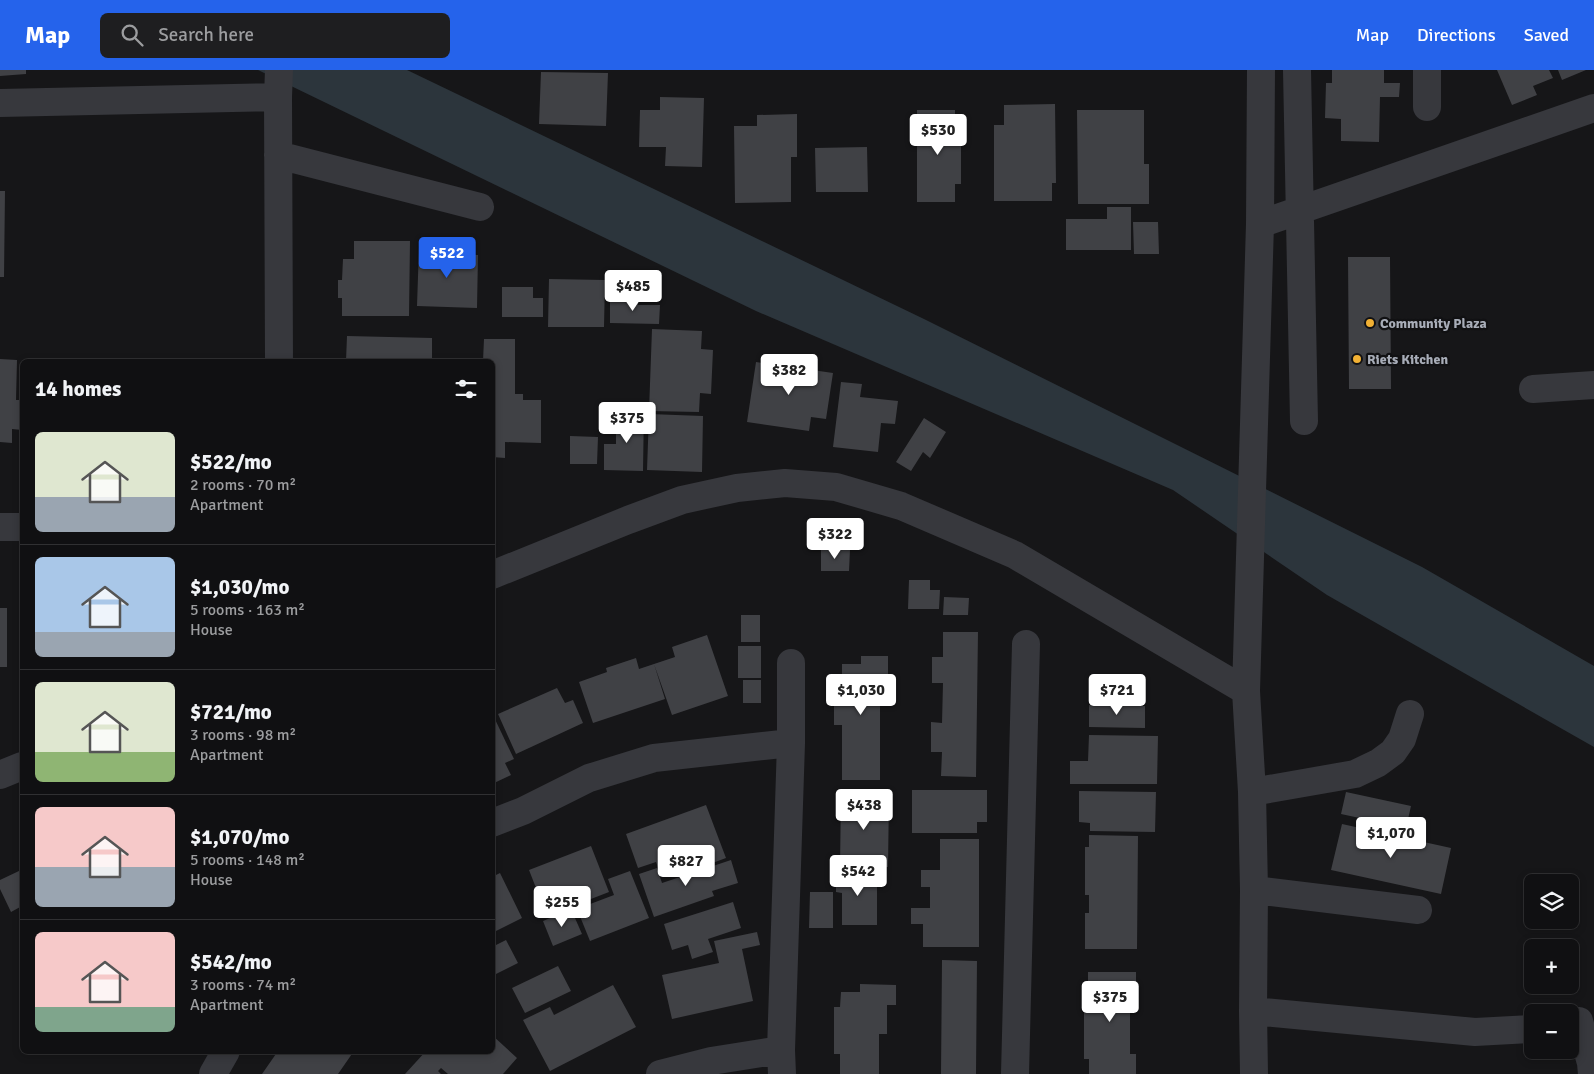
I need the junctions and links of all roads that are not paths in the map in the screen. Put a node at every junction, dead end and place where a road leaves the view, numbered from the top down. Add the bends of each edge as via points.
1 (1260, 70) edge
2 (1297, 70) edge
3 (1428, 70) edge
4 (278, 86) edge
5 (0, 104) edge
6 (1427, 107) dead end
7 (1594, 108) edge
8 (278, 155) junction
9 (480, 208) dead end
10 (1300, 210) junction
11 (1260, 224) junction
12 (279, 359) edge
13 (1594, 385) edge
14 (1533, 389) dead end
15 (1304, 421) dead end
16 (0, 527) edge
17 (20, 527) edge
18 (495, 574) edge
19 (1026, 644) dead end
20 (791, 663) dead end
21 (1246, 691) junction
22 (1410, 714) dead end
23 (791, 744) junction
24 (20, 767) edge
25 (0, 775) edge
26 (1252, 792) junction
27 (495, 822) edge
28 (1254, 890) junction
29 (1418, 910) dead end
30 (1253, 1011) junction
31 (1581, 1016) edge
32 (1524, 1029) edge
33 (224, 1054) edge
34 (782, 1062) edge
35 (213, 1074) edge
36 (660, 1074) edge
37 (1014, 1074) edge
38 (1254, 1074) edge
39 (1592, 1074) edge

1 - 11 street
2 - 10 street
3 - 6 street
4 - 5 street
4 - 8 street
7 - 10 street
8 - 9 street
8 - 12 street
10 - 11 street
10 - 15 street
11 - 21 street
13 - 14 street
16 - 17 street
18 - 21 street via 682,500 737,488 785,483 836,488 901,506 1015,555
19 - 37 street
20 - 23 street
21 - 26 street
22 - 26 street via 1394,752 1370,767 1355,774
23 - 27 street via 654,758 590,778
23 - 34 street
24 - 25 street
26 - 28 street
28 - 29 street
28 - 30 street
30 - 32 street via 1475,1032
30 - 38 street
31 - 39 street
33 - 35 street
34 - 36 street via 711,1061

